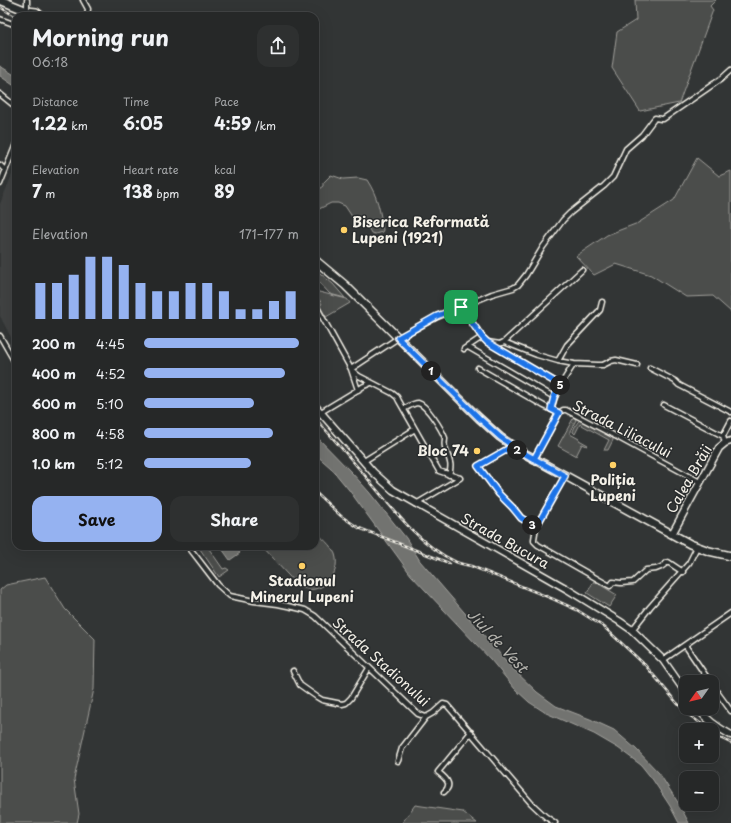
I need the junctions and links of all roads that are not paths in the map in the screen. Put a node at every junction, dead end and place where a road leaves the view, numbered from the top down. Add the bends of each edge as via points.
1 (0, 0) edge
2 (27, 0) edge
3 (83, 0) edge
4 (26, 12) edge
5 (30, 12) edge
6 (88, 12) edge
7 (0, 19) edge
8 (12, 24) edge
9 (731, 70) edge
10 (1, 97) edge
11 (12, 104) edge
12 (12, 153) edge
13 (0, 165) edge
14 (5, 170) junction
15 (0, 184) edge
16 (319, 263) edge
17 (582, 270) dead end
18 (602, 302) dead end
19 (461, 307) junction
20 (320, 313) edge
21 (0, 336) edge
22 (482, 337) junction
23 (398, 338) junction
24 (487, 342) junction
25 (504, 342) junction
26 (12, 357) edge
27 (558, 361) junction
28 (574, 364) junction
29 (637, 365) dead end
30 (478, 368) dead end
31 (650, 368) dead end
32 (351, 369) junction
33 (371, 383) junction
34 (560, 385) junction
35 (358, 390) junction
36 (554, 397) junction
37 (664, 405) dead end
38 (551, 409) junction
39 (404, 410) junction
40 (321, 412) joint
41 (560, 412) junction
42 (731, 412) edge
43 (731, 422) edge
44 (415, 429) junction
45 (723, 436) junction
46 (728, 442) edge
47 (512, 446) junction
48 (534, 459) junction
49 (364, 461) junction
50 (449, 475) junction
51 (565, 476) junction
52 (700, 482) junction
53 (416, 504) junction
54 (536, 527) junction
55 (672, 534) junction
56 (697, 547) junction
57 (191, 550) edge
58 (731, 556) edge
59 (682, 572) junction
60 (731, 613) edge
61 (632, 630) junction
62 (685, 645) junction
63 (663, 660) junction
64 (369, 668) junction
65 (293, 671) dead end
66 (705, 675) edge
67 (679, 683) edge
68 (719, 695) edge
69 (731, 711) edge
70 (704, 715) edge
71 (426, 717) junction
72 (470, 732) junction
73 (731, 735) edge
74 (398, 761) dead end
75 (444, 792) dead end
76 (555, 823) edge

1 - 4 main road
2 - 5 street
3 - 6 street
7 - 8 street
9 - 19 street via 663,118 654,119 623,153 610,180 563,220 518,284
10 - 11 street
12 - 14 street
13 - 14 street
14 - 15 street
16 - 23 main road
17 - 25 street
18 - 27 street via 600,310 568,345
19 - 22 street
19 - 23 street via 437,316
20 - 32 street
21 - 26 street
22 - 24 street
22 - 36 street via 466,348
23 - 32 street
23 - 47 main road via 483,422
24 - 25 street
24 - 34 street
25 - 27 street
27 - 28 street
28 - 29 street via 603,365 616,360
28 - 34 street
30 - 38 street
31 - 42 street
32 - 33 street
32 - 35 street
33 - 35 street
33 - 39 street via 395,395
34 - 36 street
35 - 40 street
36 - 38 street
37 - 45 street
38 - 41 street
39 - 44 street
39 - 50 street via 418,403 428,410 445,439 451,465
40 - 49 main road, Strada Bucura
41 - 48 street, Strada Liliacului
41 - 52 street, Strada Liliacului via 569,411
43 - 45 street
44 - 49 street
44 - 50 street via 439,471
45 - 46 street
46 - 52 main road, Calea Brăii via 719,448
47 - 48 main road
47 - 54 street via 478,466 521,518
48 - 51 main road
49 - 53 main road, Strada Bucura via 388,486
50 - 53 street via 460,478
51 - 54 street
51 - 55 main road
52 - 55 main road, Calea Brăii
53 - 61 main road, Strada Bucura via 567,589
54 - 59 street via 534,541 538,546 610,586 613,582 633,582 646,570 656,569 668,562
55 - 56 main road
56 - 58 main road
56 - 59 street
57 - 64 street, Strada Stadionului via 214,581 230,596 297,608 310,613
59 - 61 street
60 - 62 street
61 - 63 main road, Strada Bucura
62 - 63 street
62 - 66 street
63 - 67 main road, Strada Bucura
64 - 65 street via 351,698 342,704 322,700 300,686
64 - 71 street, Strada Stadionului via 418,714
68 - 69 street
70 - 73 main road
71 - 72 street, Strada Stadionului via 446,704
71 - 74 street via 402,748
72 - 75 street via 438,772 447,781 448,789
72 - 76 street, Strada Stadionului via 531,804

